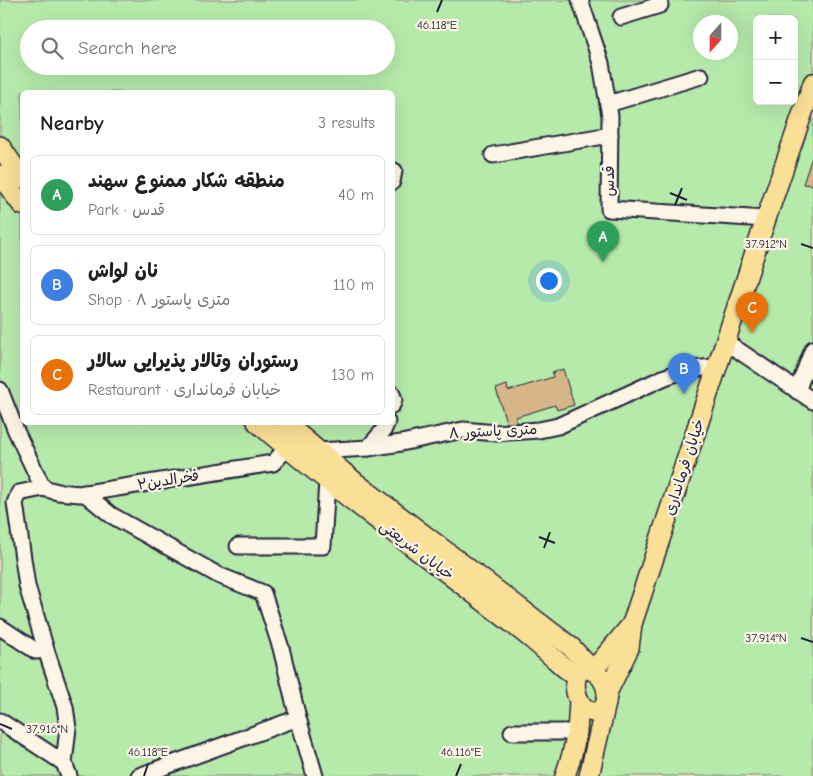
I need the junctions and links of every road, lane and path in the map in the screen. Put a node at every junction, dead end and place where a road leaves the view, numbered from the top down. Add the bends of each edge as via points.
1 (580, 0) edge
2 (658, 0) edge
3 (621, 17) dead end
4 (701, 76) dead end
5 (813, 83) edge
6 (608, 104) junction
7 (610, 135) junction
8 (0, 146) edge
9 (493, 155) dead end
10 (15, 172) edge
11 (20, 195) edge
12 (766, 219) junction
13 (726, 342) junction
14 (813, 349) edge
15 (718, 367) junction
16 (0, 390) edge
17 (797, 390) junction
18 (813, 401) edge
19 (260, 425) edge
20 (288, 425) edge
21 (386, 425) edge
22 (287, 448) junction
23 (368, 448) junction
24 (318, 451) junction
25 (327, 481) junction
26 (43, 488) junction
27 (84, 493) junction
28 (238, 546) dead end
29 (632, 624) junction
30 (0, 627) edge
31 (535, 630) junction
32 (46, 650) junction
33 (584, 674) junction
34 (606, 698) junction
35 (579, 702) junction
36 (298, 718) junction
37 (0, 720) edge
38 (512, 732) dead end
39 (577, 732) junction
40 (66, 769) edge
41 (139, 776) edge
42 (315, 776) edge
43 (565, 776) edge
44 (589, 776) edge

1 - 6 street, قدس via 601,63
2 - 3 street via 660,5
4 - 6 street
5 - 12 main road, خیابان فرمانداری
6 - 7 street, قدس
7 - 9 street
7 - 12 street, قدس via 609,209
8 - 10 main road
10 - 11 main road
12 - 13 main road, خیابان فرمانداری
13 - 15 main road, خیابان فرمانداری
13 - 17 street
14 - 17 street
15 - 23 street, ۸ متری پاستور via 689,369 665,377 558,426 496,433 462,430
15 - 29 main road, خیابان فرمانداری
16 - 26 street
17 - 18 street
19 - 22 main road, خیابان شریعتی
20 - 24 main road, خیابان شریعتی
21 - 23 street
22 - 25 main road, خیابان شریعتی
22 - 27 street, فخرالدین۲ via 273,463
23 - 24 street, ۸ متری پاستور
24 - 31 main road, خیابان شریعتی
25 - 28 street via 323,546
25 - 31 main road, خیابان شریعتی
26 - 27 street, فخرالدین۲
26 - 32 street via 19,493 15,503 27,586
27 - 36 street via 111,515 218,575 263,593 281,648
29 - 33 main road, خیابان فرمانداری via 602,661
29 - 34 main road, خیابان فرمانداری via 628,648
30 - 32 street via 36,651
31 - 33 main road, خیابان شریعتی
32 - 40 street via 66,706
33 - 34 main road via 601,678
33 - 35 main road via 575,685
34 - 35 main road via 602,709 597,712
34 - 44 main road
35 - 39 main road
36 - 41 street
36 - 42 street
37 - 40 street
38 - 39 street
39 - 43 main road

